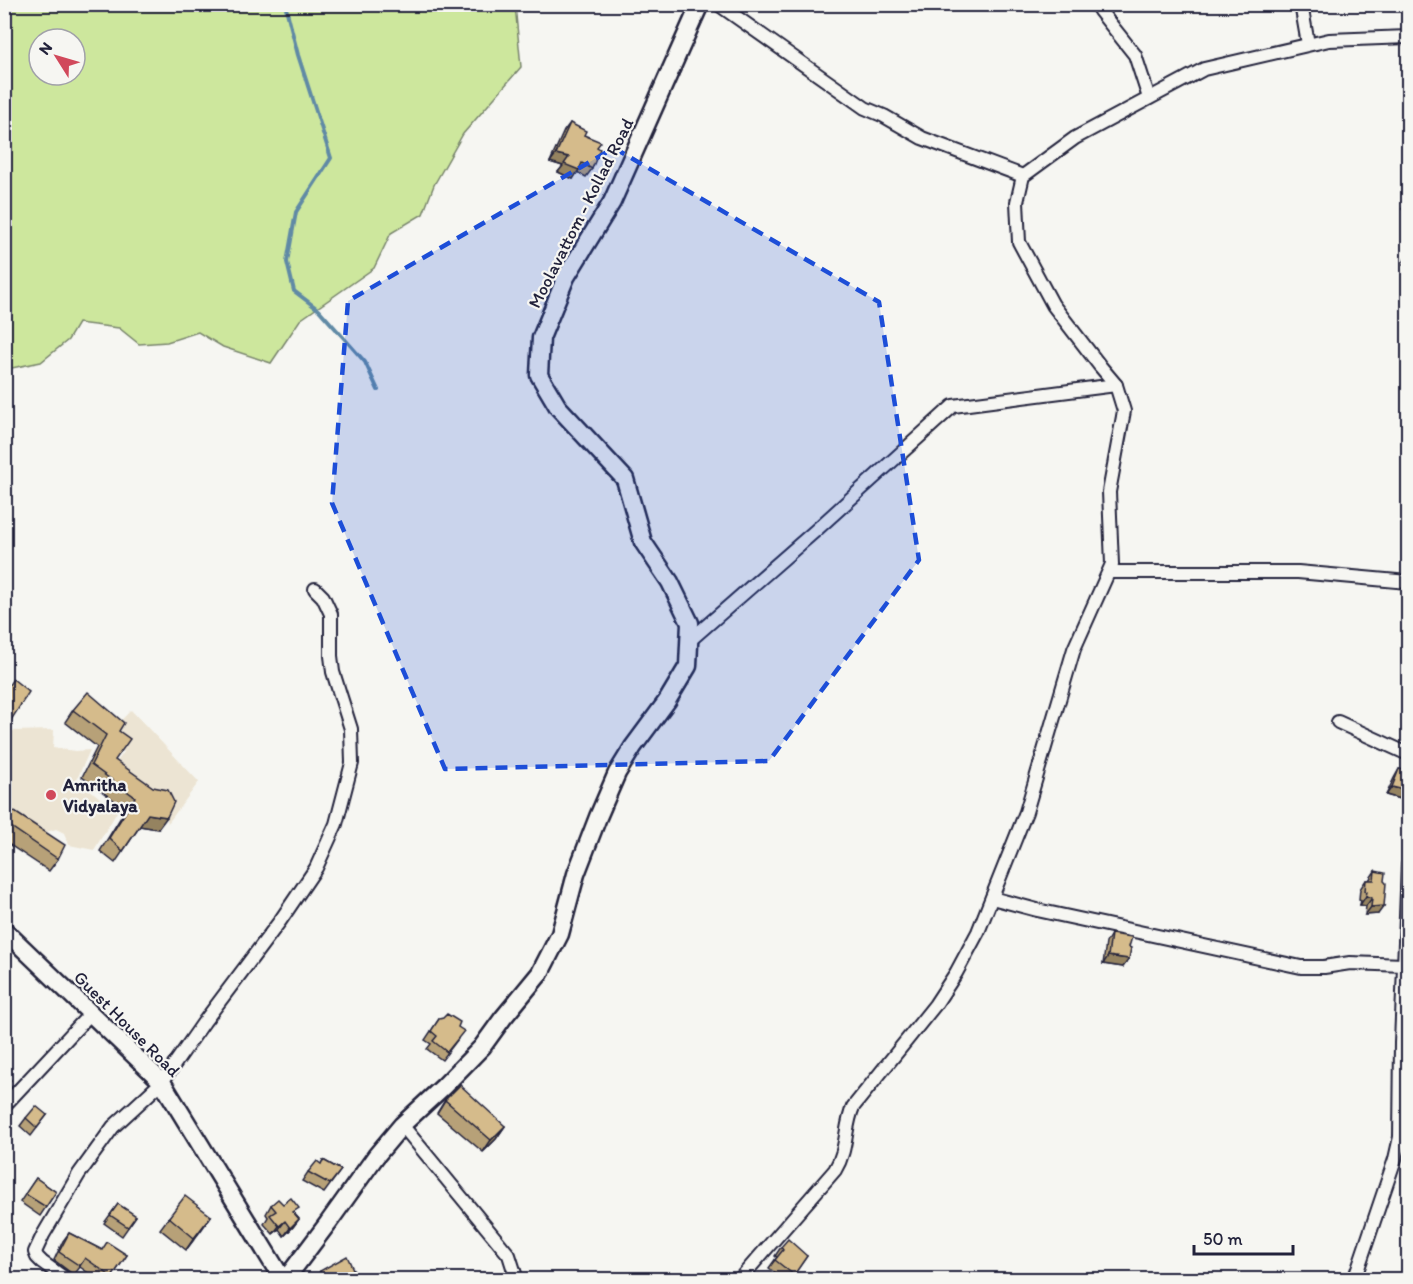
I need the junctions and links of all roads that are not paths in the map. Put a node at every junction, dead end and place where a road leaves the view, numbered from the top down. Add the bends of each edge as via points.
1 (700, 4) edge
2 (718, 4) edge
3 (1096, 4) edge
4 (1301, 4) edge
5 (1408, 37) edge
6 (1308, 44) junction
7 (1149, 98) junction
8 (1023, 176) junction
9 (1116, 385) junction
10 (1110, 572) junction
11 (1408, 582) edge
12 (315, 589) dead end
13 (688, 642) junction
14 (1338, 722) dead end
15 (1408, 754) edge
16 (1408, 865) edge
17 (992, 898) junction
18 (4, 930) edge
19 (1404, 965) junction
20 (91, 1013) junction
21 (162, 1082) junction
22 (4, 1106) edge
23 (402, 1125) junction
24 (1356, 1279) edge
25 (67, 1280) edge
26 (284, 1280) edge
27 (517, 1280) edge
28 (739, 1280) edge

1 - 13 main road, Moolavattom - Kollad Road via 612,202 566,277 541,338 539,375 558,407 625,479 643,542 670,582 690,623
2 - 8 street via 865,108 922,138
3 - 7 street via 1135,55
4 - 6 street
5 - 6 street
6 - 7 street via 1204,69
7 - 8 street via 1075,138
8 - 9 street via 1017,202 1018,242 1053,305
9 - 10 street via 1124,411 1109,492 1113,564
9 - 13 street via 953,406
10 - 11 street via 1298,572
10 - 17 street via 1074,649 1026,812
12 - 21 street via 331,614 333,672 351,729 352,763 336,824 316,868
13 - 23 main road, Moolavattom - Kollad Road via 688,666 617,773 576,874 560,934 540,973 482,1047
14 - 15 street
16 - 19 street
17 - 19 street via 1301,967 1350,963
17 - 28 street via 957,973 854,1107 835,1170
18 - 20 main road, Guest House Road
19 - 24 street via 1400,1137
20 - 21 main road, Guest House Road
20 - 22 street
21 - 25 street via 113,1127 79,1174 37,1246 37,1257
21 - 26 main road, Guest House Road
23 - 26 main road, Moolavattom - Kollad Road
23 - 27 street via 509,1255

